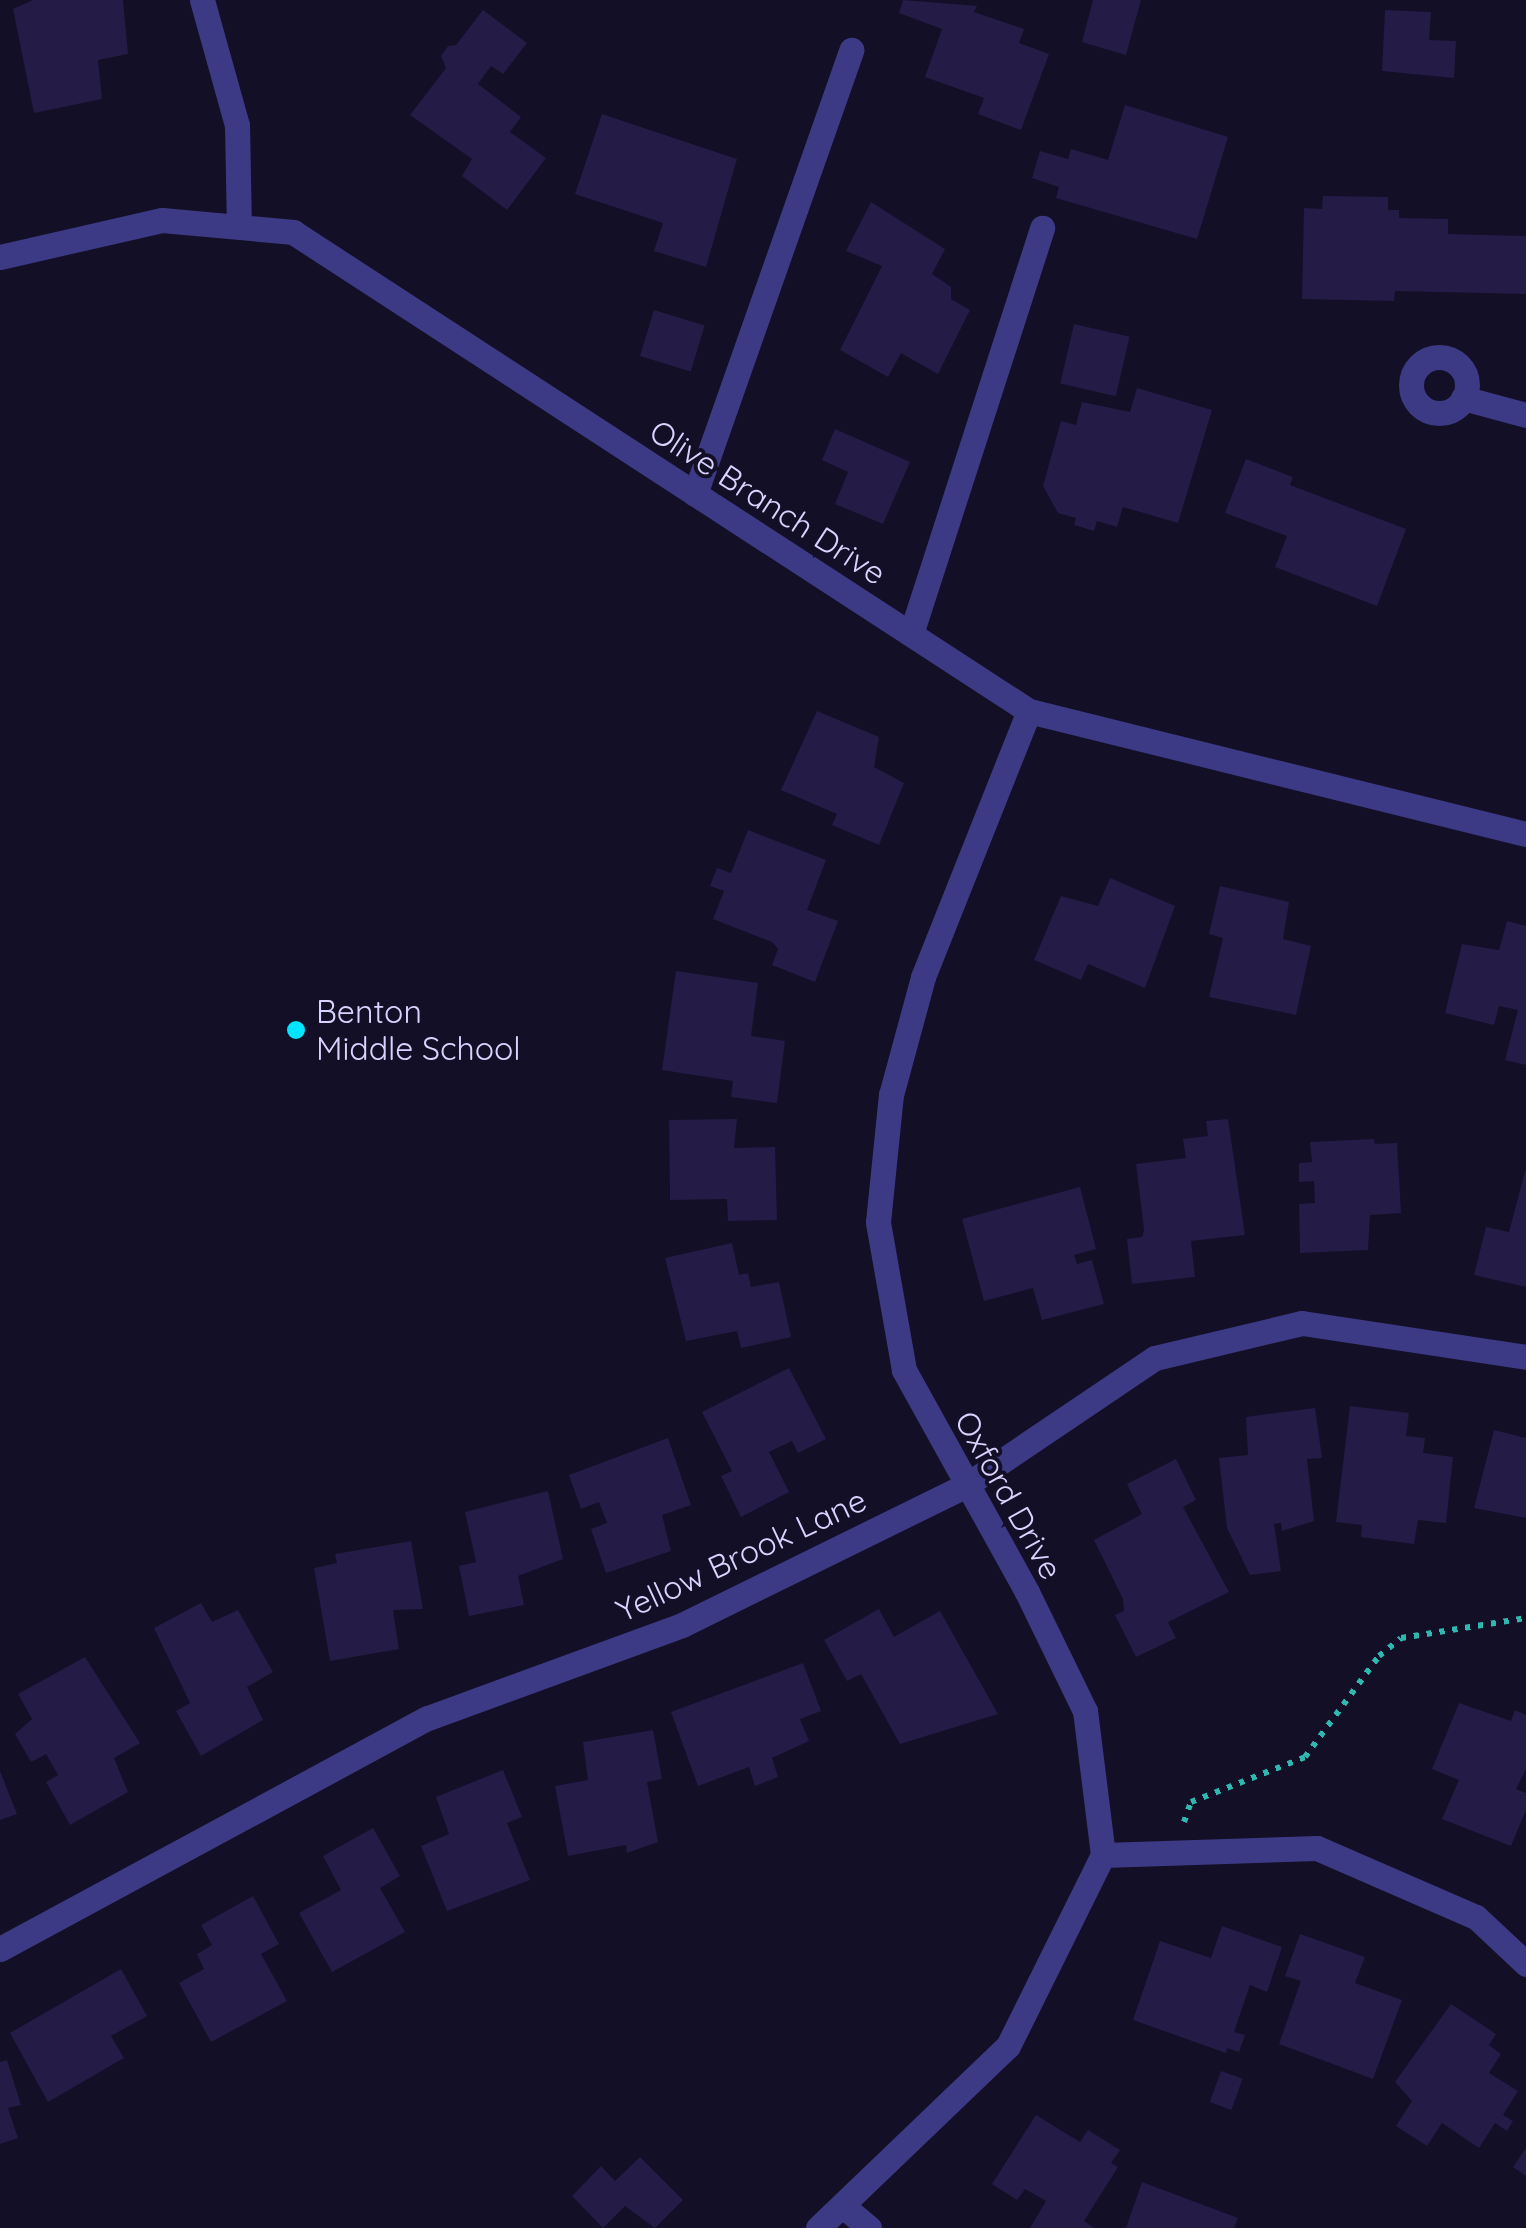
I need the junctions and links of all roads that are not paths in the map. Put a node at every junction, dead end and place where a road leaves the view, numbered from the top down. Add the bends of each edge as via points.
1 (202, 0) edge
2 (852, 50) dead end
3 (239, 226) junction
4 (1042, 228) dead end
5 (0, 258) edge
6 (1464, 398) dead end
7 (1526, 415) edge
8 (695, 494) junction
9 (911, 634) junction
10 (1029, 710) junction
11 (1526, 834) edge
12 (1526, 1356) edge
13 (965, 1486) junction
14 (1103, 1856) junction
15 (0, 1949) edge
16 (1526, 1964) edge
17 (843, 2206) junction
18 (818, 2228) edge
19 (869, 2228) edge

1 - 3 street via 236,125
2 - 8 street
3 - 5 street, Olive Branch Drive via 162,220
3 - 8 street, Olive Branch Drive via 293,232
4 - 9 street
6 - 7 street
8 - 9 street, Olive Branch Drive
9 - 10 street, Olive Branch Drive
10 - 11 street, Olive Branch Drive
10 - 13 street, Oxford Drive via 923,977 890,1094 878,1222 904,1370
12 - 13 street, Yellow Brook Lane via 1302,1323 1155,1358
13 - 14 street, Oxford Drive via 1028,1592 1085,1711
13 - 15 street, Yellow Brook Lane via 682,1624 428,1718
14 - 16 street via 1318,1848 1476,1917
14 - 17 street via 1008,2046
17 - 18 street
17 - 19 street

